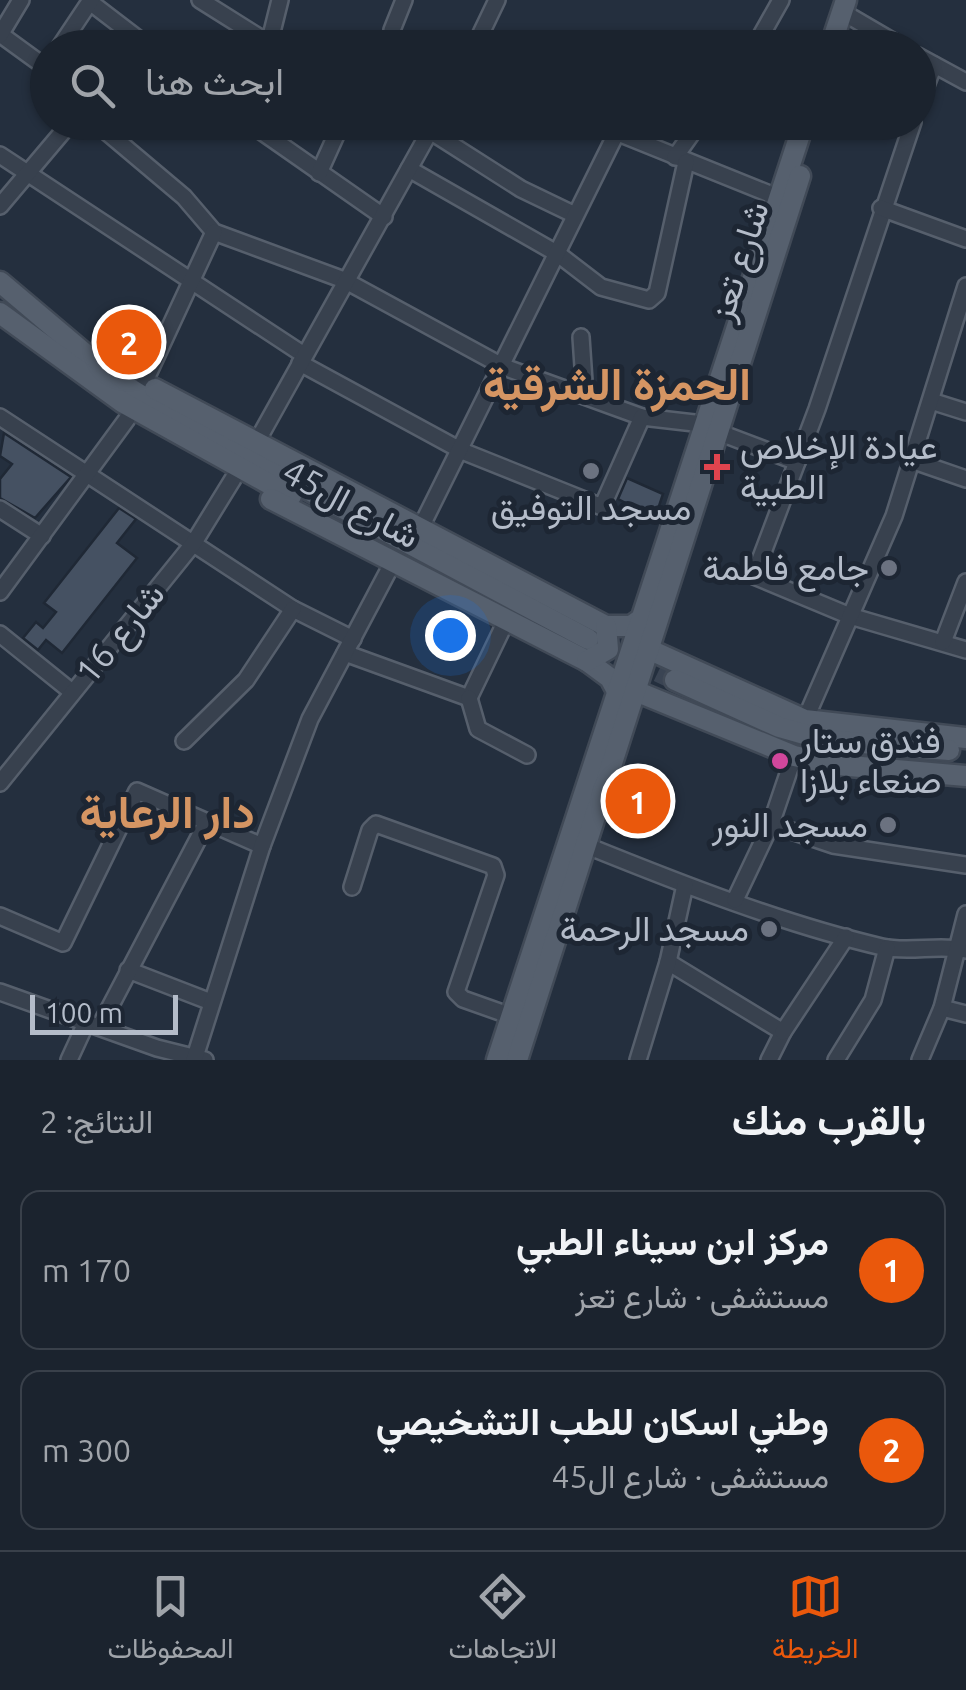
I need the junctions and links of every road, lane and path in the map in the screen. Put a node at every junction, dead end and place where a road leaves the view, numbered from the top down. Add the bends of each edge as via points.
1 (20, 0) edge
2 (200, 0) edge
3 (280, 0) edge
4 (404, 0) edge
5 (497, 0) edge
6 (781, 0) edge
7 (91, 1) edge
8 (851, 6) edge
9 (71, 30) edge
10 (127, 30) edge
11 (245, 30) edge
12 (273, 30) edge
13 (392, 30) dead end
14 (483, 30) edge
15 (764, 30) edge
16 (839, 30) edge
17 (881, 30) edge
18 (0, 35) edge
19 (30, 55) edge
20 (936, 66) edge
21 (966, 82) edge
22 (55, 140) edge
23 (116, 140) edge
24 (274, 140) edge
25 (334, 140) edge
26 (425, 140) edge
27 (450, 140) edge
28 (613, 140) edge
29 (631, 140) edge
30 (691, 140) edge
31 (800, 140) edge
32 (810, 140) edge
33 (906, 140) edge
34 (0, 155) edge
35 (680, 160) junction
36 (409, 169) junction
37 (319, 172) junction
38 (26, 174) junction
39 (785, 201) junction
40 (0, 206) edge
41 (881, 208) junction
42 (575, 215) junction
43 (384, 217) junction
44 (214, 232) junction
45 (966, 239) edge
46 (558, 254) junction
47 (344, 280) junction
48 (0, 282) edge
49 (192, 284) junction
50 (966, 286) edge
51 (0, 312) edge
52 (961, 324) edge
53 (582, 338) dead end
54 (69, 351) junction
55 (302, 359) junction
56 (504, 367) junction
57 (144, 383) junction
58 (585, 396) junction
59 (931, 400) junction
60 (966, 412) edge
61 (0, 417) edge
62 (642, 417) junction
63 (126, 419) junction
64 (711, 428) junction
65 (255, 445) junction
66 (462, 451) junction
67 (911, 460) junction
68 (797, 462) junction
69 (89, 474) junction
70 (234, 479) junction
71 (966, 479) edge
72 (0, 509) edge
73 (419, 531) junction
74 (42, 536) junction
75 (193, 544) junction
76 (394, 562) junction
77 (966, 582) edge
78 (0, 592) edge
79 (293, 609) junction
80 (850, 616) junction
81 (644, 617) junction
82 (506, 620) junction
83 (606, 626) junction
84 (0, 634) edge
85 (943, 642) junction
86 (349, 646) junction
87 (648, 648) junction
88 (587, 650) junction
89 (966, 650) edge
90 (672, 684) junction
91 (624, 691) junction
92 (72, 692) junction
93 (470, 698) junction
94 (805, 720) junction
95 (966, 738) edge
96 (184, 741) dead end
97 (966, 751) edge
98 (527, 754) dead end
99 (794, 756) junction
100 (966, 765) edge
101 (966, 776) edge
102 (0, 783) edge
103 (206, 824) junction
104 (771, 824) junction
105 (584, 845) junction
106 (262, 846) junction
107 (966, 865) edge
108 (686, 886) junction
109 (352, 887) dead end
110 (735, 900) junction
111 (966, 914) edge
112 (0, 916) edge
113 (846, 937) junction
114 (887, 948) junction
115 (962, 949) edge
116 (668, 962) junction
117 (128, 970) junction
118 (0, 992) edge
119 (212, 1002) junction
120 (942, 1008) junction
121 (966, 1014) edge
122 (511, 1016) junction
123 (94, 1024) junction
124 (783, 1032) junction
125 (154, 1054) edge
126 (198, 1059) edge
127 (68, 1060) edge
128 (496, 1060) edge
129 (516, 1060) edge
130 (638, 1060) edge
131 (769, 1060) edge
132 (836, 1060) edge
133 (920, 1060) edge

1 - 18 street
2 - 11 street
3 - 12 street
4 - 13 street
5 - 14 street
6 - 15 street
7 - 9 street
7 - 10 street
8 - 16 main road
8 - 17 street
18 - 19 street
20 - 21 street
22 - 38 street
23 - 44 street
24 - 37 street
25 - 37 street
26 - 36 street
27 - 42 street via 520,189
28 - 42 street
29 - 35 street
30 - 35 street
31 - 39 main road, شارع تعز
32 - 39 main road, شارع تعز
33 - 41 street
34 - 38 street
35 - 39 street
35 - 46 street via 654,298 601,287
36 - 43 street
36 - 46 street
37 - 43 street
38 - 40 street
38 - 49 street
39 - 64 main road, شارع تعز
41 - 45 street
41 - 68 street
42 - 46 street
43 - 47 street
44 - 47 street
44 - 49 street
46 - 56 street
47 - 55 street
47 - 56 street
48 - 54 main road, شارع ال45
49 - 55 street
49 - 57 street
50 - 52 street
51 - 54 main road, شارع ال45
52 - 59 street
53 - 58 street
54 - 57 main road, شارع ال45
54 - 63 main road, شارع ال45
54 - 88 main road, شارع ال45 via 197,447
55 - 65 street
55 - 66 street
56 - 58 street
56 - 66 street
57 - 65 main road, شارع ال45
58 - 62 street
59 - 60 street
59 - 67 street
61 - 69 street
62 - 64 street
62 - 66 street via 602,507
63 - 69 street
63 - 70 main road, شارع ال45
64 - 68 street
64 - 81 main road, شارع تعز
64 - 87 main road, شارع تعز
65 - 73 main road, شارع ال45
66 - 73 street
67 - 71 street
67 - 80 street
68 - 80 street via 754,576
69 - 74 street
69 - 75 street
70 - 75 street, شارع 16
70 - 76 main road, شارع ال45
72 - 74 street
73 - 83 main road, شارع ال45
74 - 78 street
75 - 79 street
75 - 92 street, شارع 16
76 - 82 main road, شارع ال45
76 - 86 street
77 - 85 street
79 - 86 street
79 - 96 street via 246,680
80 - 85 street
80 - 94 street
81 - 83 main road via 631,626
81 - 91 main road, شارع تعز
82 - 88 main road, شارع ال45
82 - 93 street
83 - 88 main road via 608,649
84 - 92 street
85 - 89 street
86 - 93 street
86 - 106 street via 310,719
87 - 90 main road, شارع ال45
87 - 91 main road, شارع تعز
88 - 91 main road, شارع ال45
90 - 91 main road, شارع ال45
90 - 94 main road, شارع ال45
90 - 97 main road, شارع ال45 via 825,740
90 - 99 main road, شارع ال45
90 - 100 main road, شارع ال45 via 813,750
91 - 105 main road
91 - 122 main road
92 - 102 street, شارع 16
93 - 98 street via 478,729
94 - 95 main road, شارع ال45
99 - 101 main road, شارع ال45
99 - 104 street
103 - 106 street
103 - 112 street via 137,791 62,943
103 - 117 street
104 - 107 street via 833,845
104 - 110 street
105 - 108 street
105 - 129 main road
106 - 119 street
108 - 110 street
108 - 116 street
109 - 122 street via 376,824 493,866 496,875 456,992
110 - 113 street
111 - 115 street
113 - 114 street
113 - 124 street
114 - 115 street
114 - 132 street via 873,1000
115 - 120 street
116 - 124 street
116 - 130 street
117 - 119 street
117 - 123 street
118 - 123 street
119 - 126 street
120 - 121 street
120 - 133 street
122 - 128 main road
123 - 125 street
123 - 127 street
124 - 131 street
125 - 126 street

